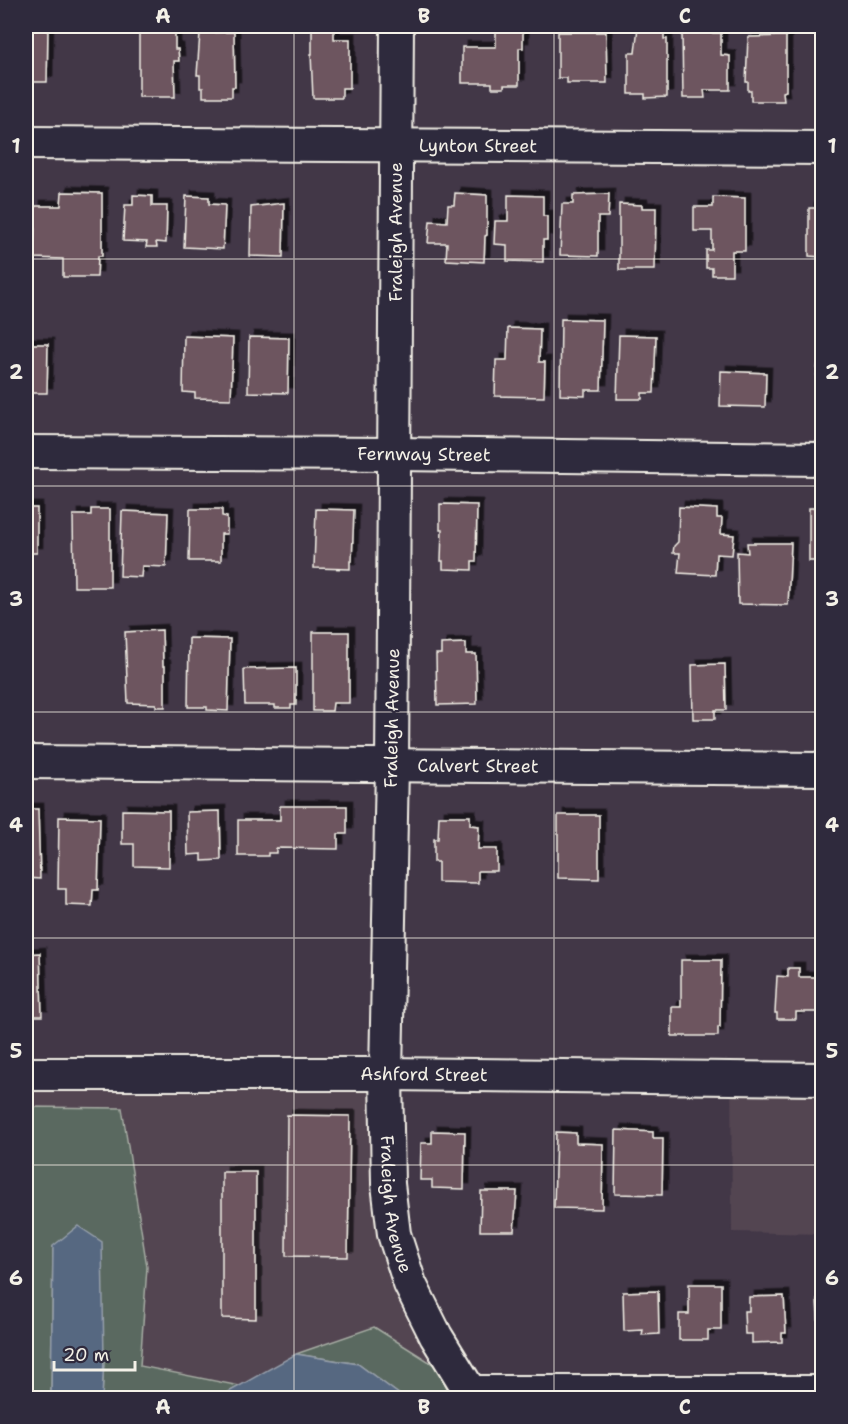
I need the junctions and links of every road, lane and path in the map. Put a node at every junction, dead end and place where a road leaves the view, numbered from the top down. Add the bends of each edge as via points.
1 (397, 26) edge
2 (26, 143) edge
3 (396, 146) junction
4 (822, 148) edge
5 (26, 452) edge
6 (395, 454) junction
7 (822, 459) edge
8 (26, 762) edge
9 (392, 766) junction
10 (822, 769) edge
11 (26, 1074) edge
12 (386, 1074) junction
13 (822, 1079) edge
14 (822, 1392) edge
15 (473, 1395) edge

1 - 3 street, Fraleigh Avenue
2 - 3 street, Lynton Street
3 - 4 street, Lynton Street
3 - 6 street, Fraleigh Avenue
5 - 6 street, Fernway Street
6 - 7 street, Fernway Street
6 - 9 street, Fraleigh Avenue
8 - 9 street, Calvert Street
9 - 10 street, Calvert Street
9 - 12 street, Fraleigh Avenue
11 - 12 street, Ashford Street
12 - 13 street, Ashford Street
12 - 15 street, Fraleigh Avenue via 388,1184 394,1234 410,1284 436,1336
14 - 15 street

